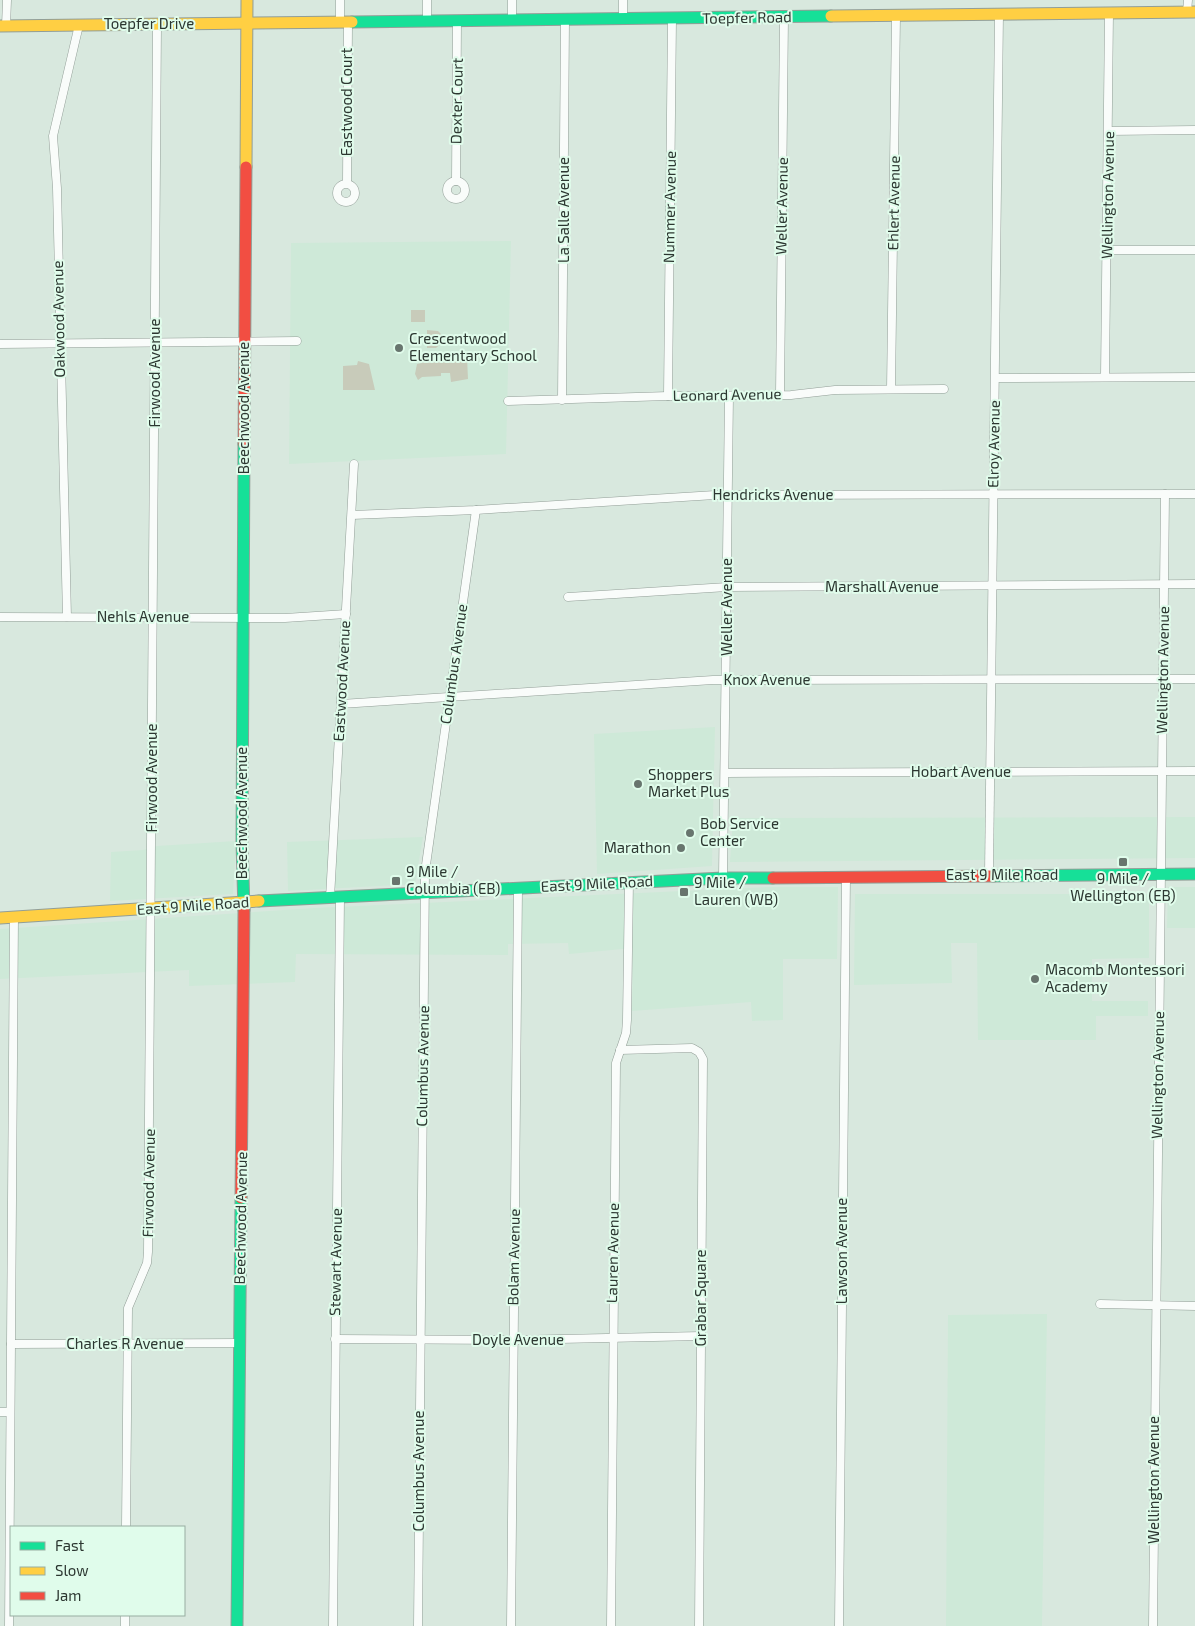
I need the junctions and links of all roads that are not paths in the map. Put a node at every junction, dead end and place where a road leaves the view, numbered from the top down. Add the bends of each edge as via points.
1 (7, 0) edge
2 (247, 0) edge
3 (340, 0) edge
4 (427, 0) edge
5 (512, 0) edge
6 (623, 0) edge
7 (1188, 0) edge
8 (1191, 12) edge
9 (1109, 13) junction
10 (999, 14) junction
11 (896, 16) junction
12 (784, 18) junction
13 (672, 19) junction
14 (565, 20) junction
15 (623, 20) junction
16 (457, 21) junction
17 (512, 21) junction
18 (427, 22) junction
19 (247, 23) junction
20 (298, 23) joint
21 (344, 23) junction
22 (157, 24) junction
23 (79, 25) junction
24 (3, 26) edge
25 (1195, 130) edge
26 (1109, 131) junction
27 (456, 181) dead end
28 (347, 182) dead end
29 (1107, 250) junction
30 (1195, 250) edge
31 (297, 341) dead end
32 (244, 342) junction
33 (155, 343) junction
34 (0, 344) edge
35 (60, 344) junction
36 (1106, 377) junction
37 (1195, 377) edge
38 (996, 378) junction
39 (892, 389) junction
40 (944, 389) dead end
41 (780, 395) junction
42 (668, 396) junction
43 (729, 396) junction
44 (562, 400) junction
45 (508, 401) dead end
46 (354, 464) dead end
47 (994, 494) junction
48 (1165, 494) junction
49 (1195, 494) edge
50 (728, 496) junction
51 (476, 510) junction
52 (352, 516) junction
53 (1164, 584) junction
54 (1195, 584) edge
55 (993, 587) junction
56 (727, 588) junction
57 (568, 597) dead end
58 (346, 614) junction
59 (0, 616) edge
60 (67, 617) junction
61 (153, 617) junction
62 (243, 618) junction
63 (1163, 679) junction
64 (1195, 679) edge
65 (726, 680) junction
66 (992, 680) junction
67 (450, 698) junction
68 (341, 704) junction
69 (1161, 771) junction
70 (1195, 771) edge
71 (991, 772) junction
72 (726, 773) junction
73 (989, 874) junction
74 (1161, 874) junction
75 (1195, 874) edge
76 (846, 876) junction
77 (723, 878) junction
78 (629, 882) junction
79 (518, 888) junction
80 (424, 893) junction
81 (335, 898) junction
82 (242, 902) junction
83 (151, 908) junction
84 (14, 917) junction
85 (0, 918) edge
86 (620, 1050) junction
87 (1100, 1304) dead end
88 (1155, 1305) junction
89 (1195, 1306) edge
90 (701, 1336) junction
91 (335, 1339) junction
92 (612, 1339) junction
93 (420, 1340) junction
94 (513, 1340) junction
95 (11, 1344) junction
96 (128, 1344) junction
97 (240, 1344) junction
98 (0, 1412) edge
99 (10, 1412) junction
100 (126, 1526) edge
101 (9, 1626) edge
102 (237, 1626) edge
103 (333, 1626) edge
104 (418, 1626) edge
105 (511, 1626) edge
106 (611, 1626) edge
107 (699, 1626) edge
108 (839, 1626) edge
109 (1153, 1626) edge

1 - 24 street
2 - 19 street, Beechwood Avenue
3 - 21 street, Eastwood Court
4 - 18 street
5 - 17 street
6 - 15 street
7 - 8 street
8 - 9 street, Toepfer Road
9 - 10 street, Toepfer Road
9 - 26 street, Wellington Avenue
10 - 11 street, Toepfer Road
10 - 38 street, Elroy Avenue
11 - 12 street, Toepfer Road
11 - 39 street, Ehlert Avenue
12 - 13 street, Toepfer Road
12 - 41 street, Weller Avenue
13 - 15 street, Toepfer Road
13 - 42 street, Nummer Avenue
14 - 15 street, Toepfer Road
14 - 17 street, Toepfer Road
14 - 44 street, La Salle Avenue
16 - 17 street, Toepfer Road
16 - 18 street, Toepfer Road
16 - 27 street, Dexter Court
18 - 21 street, Toepfer Road
19 - 20 street, Toepfer Drive
19 - 22 street, Toepfer Drive
19 - 32 street, Beechwood Avenue
20 - 21 street, Toepfer Road
21 - 28 street, Eastwood Court
22 - 23 street, Toepfer Drive
22 - 33 street, Firwood Avenue
23 - 24 street, Toepfer Drive
23 - 35 street, Oakwood Avenue via 53,136
25 - 26 street
26 - 29 street, Wellington Avenue
29 - 30 street
29 - 36 street, Wellington Avenue
31 - 32 street
32 - 33 street
32 - 62 street, Beechwood Avenue
33 - 35 street
33 - 61 street, Firwood Avenue
34 - 35 street
35 - 60 street, Oakwood Avenue
36 - 37 street
36 - 38 street
38 - 47 street, Elroy Avenue
39 - 40 street, Leonard Avenue
39 - 41 street, Leonard Avenue
41 - 43 street, Leonard Avenue
42 - 43 street, Leonard Avenue
42 - 44 street, Leonard Avenue
43 - 50 street, Weller Avenue
44 - 45 street, Leonard Avenue
46 - 52 street, Eastwood Avenue
47 - 48 street, Hendricks Avenue
47 - 50 street, Hendricks Avenue
47 - 55 street, Elroy Avenue
48 - 49 street, Hendricks Avenue
48 - 53 street, Wellington Avenue
50 - 51 street, Hendricks Avenue
50 - 56 street, Weller Avenue
51 - 52 street, Hendricks Avenue
51 - 67 street, Columbus Avenue
52 - 58 street, Eastwood Avenue
53 - 54 street, Marshall Avenue
53 - 55 street, Marshall Avenue
53 - 63 street, Wellington Avenue
55 - 56 street, Marshall Avenue
55 - 66 street, Elroy Avenue
56 - 57 street, Marshall Avenue
56 - 65 street, Weller Avenue
58 - 62 street, Nehls Avenue
58 - 68 street, Eastwood Avenue
59 - 60 street, Nehls Avenue
60 - 61 street, Nehls Avenue
61 - 62 street, Nehls Avenue
61 - 83 street, Firwood Avenue
62 - 82 street, Beechwood Avenue
63 - 64 street, Knox Avenue
63 - 66 street, Knox Avenue
63 - 69 street, Wellington Avenue
65 - 66 street, Knox Avenue
65 - 67 street, Knox Avenue
65 - 72 street, Weller Avenue
66 - 71 street, Elroy Avenue
67 - 68 street, Knox Avenue
67 - 80 street, Columbus Avenue via 424,872
68 - 81 street, Eastwood Avenue
69 - 70 street, Hobart Avenue
69 - 71 street, Hobart Avenue
69 - 74 street, Wellington Avenue
71 - 72 street, Hobart Avenue
71 - 73 street, Elroy Avenue
72 - 77 street, Weller Avenue
73 - 74 street, East 9 Mile Road
73 - 76 street, East 9 Mile Road
74 - 75 street, East 9 Mile Road
74 - 88 street, Wellington Avenue
76 - 77 street, East 9 Mile Road
76 - 108 street, Lawson Avenue
77 - 78 street, East 9 Mile Road
78 - 79 street, East 9 Mile Road
78 - 86 street, Lauren Avenue via 627,1020
79 - 80 street, East 9 Mile Road
79 - 94 street, Bolam Avenue
80 - 81 street, East 9 Mile Road
80 - 93 street, Columbus Avenue
81 - 82 street, East 9 Mile Road
81 - 91 street, Stewart Avenue
82 - 83 street, East 9 Mile Road
82 - 97 street, Beechwood Avenue
83 - 84 street, East 9 Mile Road
83 - 96 street, Firwood Avenue via 148,1252 147,1263 129,1302
84 - 85 street, East 9 Mile Road
84 - 95 street
86 - 90 street, Grabar Square via 688,1047 702,1054
86 - 92 street, Lauren Avenue via 616,1063
87 - 88 street
88 - 89 street
88 - 109 street, Wellington Avenue
90 - 92 street, Doyle Avenue
90 - 107 street, Grabar Square
91 - 93 street, Doyle Avenue
91 - 103 street, Stewart Avenue
92 - 94 street, Doyle Avenue
92 - 106 street, Lauren Avenue
93 - 94 street, Doyle Avenue
93 - 104 street, Columbus Avenue
94 - 105 street, Bolam Avenue
95 - 96 street, Charles R Avenue
95 - 99 street
96 - 97 street, Charles R Avenue
96 - 100 street, Firwood Avenue
97 - 102 street, Beechwood Avenue
98 - 99 street
99 - 101 street

